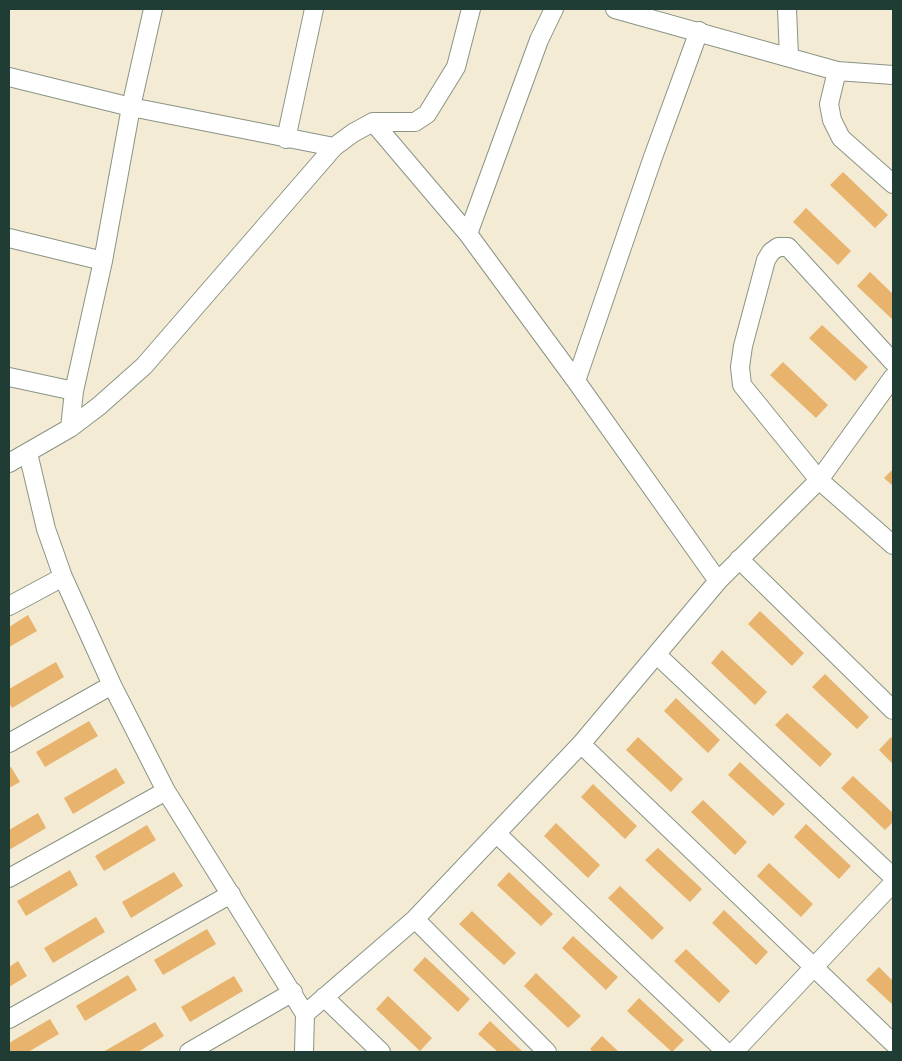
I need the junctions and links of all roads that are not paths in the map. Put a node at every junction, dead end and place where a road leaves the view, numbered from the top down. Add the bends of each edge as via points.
1 (153, 9) edge
2 (314, 9) edge
3 (471, 9) edge
4 (554, 9) edge
5 (787, 9) edge
6 (621, 10) edge
7 (699, 31) junction
8 (789, 56) junction
9 (837, 71) junction
10 (893, 76) edge
11 (9, 78) edge
12 (131, 106) junction
13 (373, 122) junction
14 (286, 139) junction
15 (334, 147) junction
16 (893, 184) edge
17 (468, 234) junction
18 (9, 238) edge
19 (103, 261) junction
20 (893, 362) edge
21 (9, 377) edge
22 (893, 377) edge
23 (576, 381) junction
24 (74, 391) junction
25 (70, 428) junction
26 (28, 452) junction
27 (9, 463) edge
28 (819, 480) junction
29 (893, 545) edge
30 (739, 559) junction
31 (63, 577) junction
32 (718, 581) junction
33 (9, 606) edge
34 (657, 655) junction
35 (112, 685) junction
36 (893, 710) edge
37 (9, 743) edge
38 (581, 744) junction
39 (166, 791) junction
40 (497, 834) junction
41 (893, 877) edge
42 (9, 878) edge
43 (893, 883) edge
44 (231, 894) junction
45 (415, 919) junction
46 (814, 966) junction
47 (293, 992) junction
48 (324, 997) junction
49 (305, 1014) junction
50 (9, 1019) edge
51 (893, 1043) edge
52 (188, 1052) edge
53 (304, 1052) edge
54 (381, 1052) edge
55 (547, 1052) edge
56 (726, 1052) edge
57 (734, 1052) edge

1 - 12 street
2 - 14 street
3 - 13 street via 456,67 427,114 415,122
4 - 17 street via 539,40
5 - 8 street
6 - 7 street
7 - 8 street
7 - 23 street
8 - 9 street
9 - 10 street
9 - 16 street via 829,104 832,120 841,138
11 - 12 street
12 - 14 street
12 - 19 street
13 - 15 street
13 - 17 street
14 - 15 street
15 - 25 street via 144,366
17 - 23 street
18 - 19 street
19 - 24 street
20 - 28 street via 788,247 771,252 766,260 743,346 742,385
21 - 24 street
22 - 28 street
23 - 32 street
24 - 25 street
25 - 26 street
26 - 27 street
26 - 31 street via 46,529
28 - 29 street
28 - 30 street
30 - 32 street
30 - 36 street
31 - 33 street
31 - 35 street
32 - 34 street
34 - 38 street
34 - 41 street
35 - 37 street
35 - 39 street
38 - 40 street
38 - 46 street
39 - 42 street
39 - 44 street
40 - 45 street
40 - 56 street
43 - 46 street
44 - 47 street
44 - 50 street
45 - 48 street
45 - 55 street
46 - 51 street
46 - 57 street
47 - 49 street
47 - 52 street
48 - 49 street
48 - 54 street
49 - 53 street

